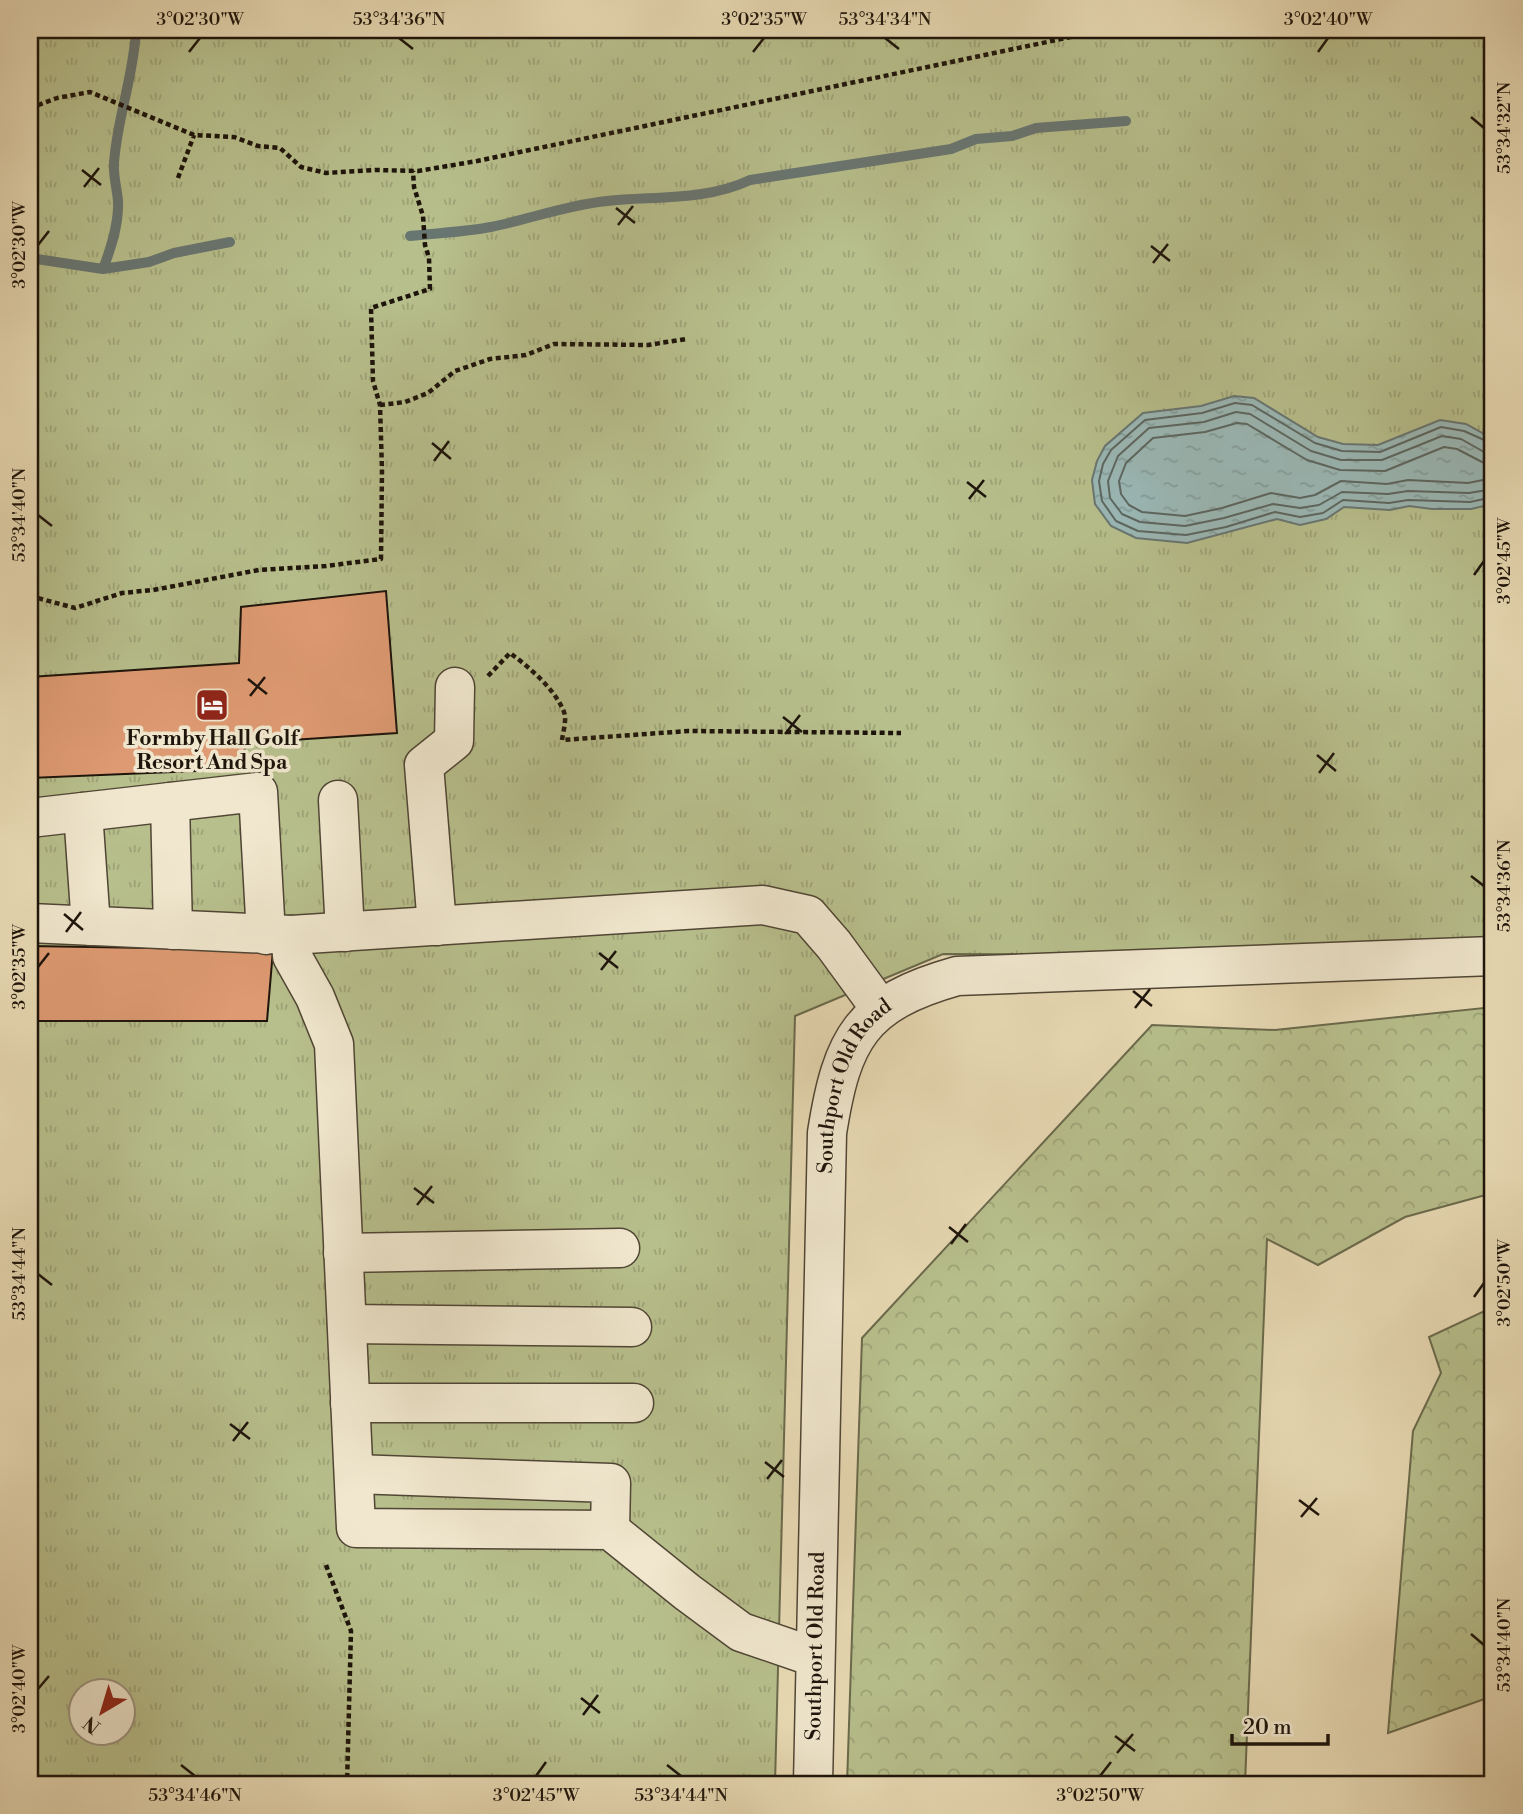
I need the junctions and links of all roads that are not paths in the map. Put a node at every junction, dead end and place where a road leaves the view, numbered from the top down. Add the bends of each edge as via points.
1 (468, 686) road end
2 (338, 800) dead end
3 (170, 802) junction
4 (83, 812) junction
5 (30, 818) edge
6 (30, 923) edge
7 (91, 926) junction
8 (437, 926) junction
9 (173, 930) junction
10 (345, 932) junction
11 (278, 935) junction
12 (1493, 956) edge
13 (880, 1008) junction
14 (620, 1248) dead end
15 (343, 1253) junction
16 (347, 1324) junction
17 (632, 1328) dead end
18 (350, 1404) junction
19 (634, 1404) dead end
20 (354, 1474) junction
21 (610, 1530) junction
22 (814, 1657) junction
23 (813, 1784) edge

1 - 8 street via 454,741 425,765
2 - 10 street
3 - 4 street
3 - 9 street
3 - 11 street via 258,792
4 - 5 street
4 - 7 street
6 - 7 street
7 - 9 street
8 - 10 street
8 - 13 street via 763,905 808,915
9 - 11 street
10 - 11 street
11 - 15 street via 315,997 334,1044
12 - 13 street, Southport Old Road via 957,976
13 - 22 street, Southport Old Road via 864,1024 839,1072 827,1133
14 - 15 street
15 - 16 street
16 - 17 street
16 - 18 street
18 - 19 street
18 - 20 street
20 - 21 street via 611,1483
20 - 21 street via 356,1528
21 - 22 street via 741,1632
22 - 23 street, Southport Old Road

